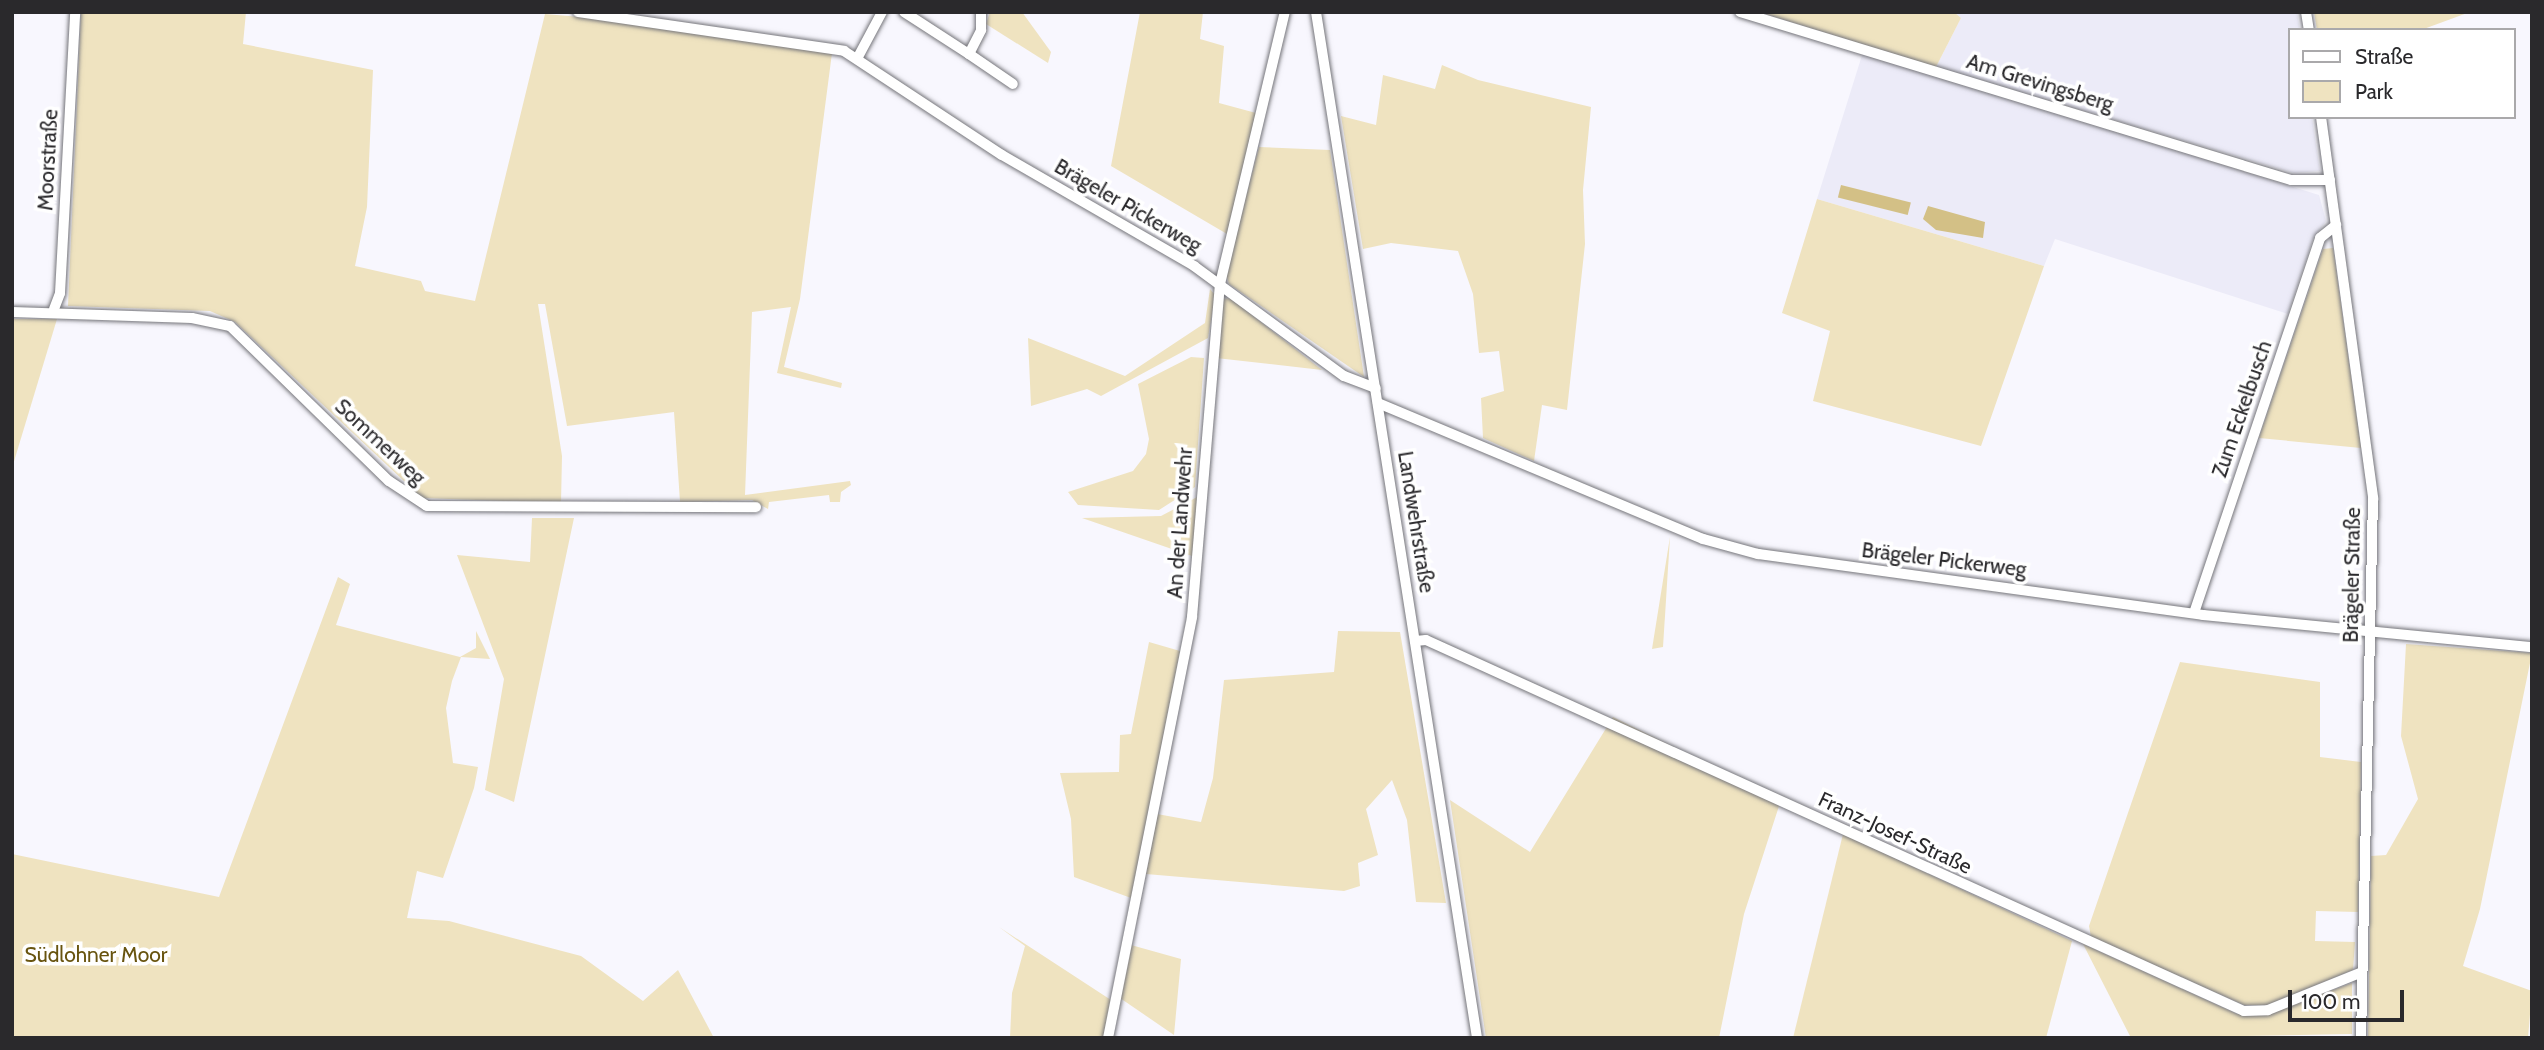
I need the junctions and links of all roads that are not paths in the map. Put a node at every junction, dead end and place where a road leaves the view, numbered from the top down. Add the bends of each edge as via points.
1 (75, 12) edge
2 (578, 12) edge
3 (882, 12) edge
4 (904, 12) edge
5 (981, 12) edge
6 (1285, 12) edge
7 (1316, 12) edge
8 (1740, 12) edge
9 (969, 54) junction
10 (858, 57) junction
11 (1013, 84) dead end
12 (2321, 119) edge
13 (2330, 180) junction
14 (2336, 225) junction
15 (1220, 284) junction
16 (54, 309) junction
17 (12, 312) edge
18 (1376, 388) junction
19 (1378, 403) junction
20 (756, 507) dead end
21 (2194, 613) junction
22 (2370, 633) junction
23 (1415, 641) junction
24 (2532, 647) edge
25 (2362, 972) junction
26 (1108, 1038) edge
27 (1477, 1038) edge
28 (2361, 1038) edge

1 - 16 street, Moorstraße via 60,293
2 - 10 street, Brägeler Pickerweg via 827,46
3 - 10 street
4 - 9 street
5 - 9 street via 981,30
6 - 15 street, An der Landwehr
7 - 18 street, Landwehrstraße
8 - 13 street, Am Grevingsberg via 2291,180 2307,184
9 - 11 street
10 - 15 street, Brägeler Pickerweg via 1002,155
12 - 13 street, Brägeler Straße
13 - 14 street, Brägeler Straße
14 - 21 street, Zum Eckelbusch via 2320,238
14 - 22 street, Brägeler Straße via 2372,474
15 - 18 street, Brägeler Pickerweg via 1344,376
15 - 26 street, An der Landwehr via 1192,617
16 - 17 street, Sommerweg
16 - 20 street, Sommerweg via 192,318 230,326 389,481 424,505
18 - 19 street, Landwehrstraße
19 - 21 street, Brägeler Pickerweg via 1726,547
19 - 23 street, Landwehrstraße
21 - 22 street, Brägeler Pickerweg
22 - 24 street, Brägeler Pickerweg
22 - 25 street, Brägeler Straße
23 - 25 street, Franz-Josef-Straße via 1426,640 2244,1011 2268,1010
23 - 27 street, Landwehrstraße
25 - 28 street, Brägeler Straße

